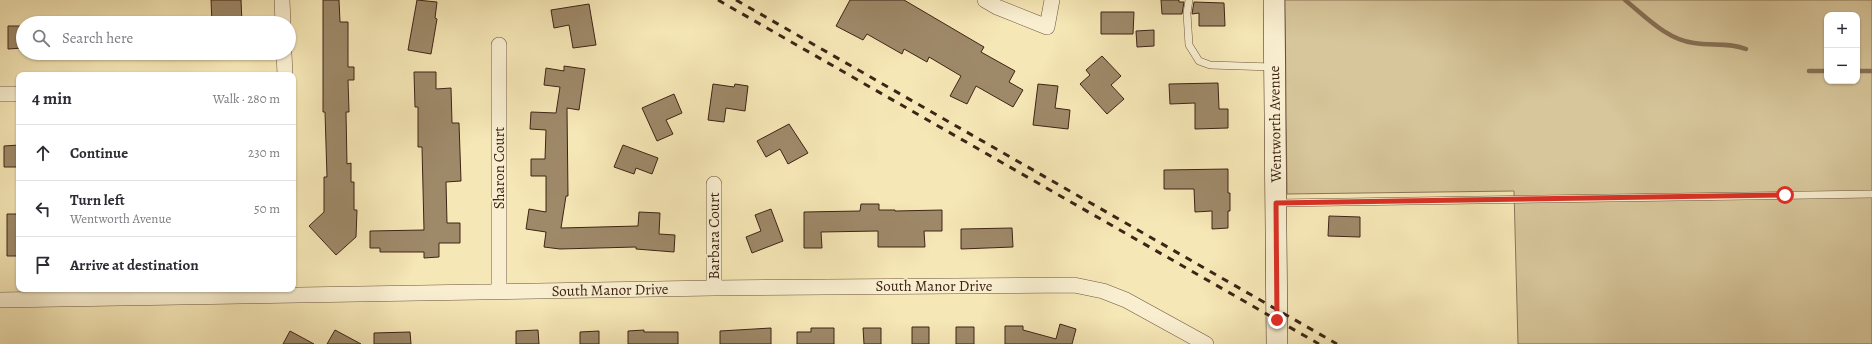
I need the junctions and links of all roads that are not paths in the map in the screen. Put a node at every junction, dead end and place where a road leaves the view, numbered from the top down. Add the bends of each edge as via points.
1 (282, 0) edge
2 (985, 0) edge
3 (1052, 0) edge
4 (1189, 0) edge
5 (1274, 0) edge
6 (283, 16) edge
7 (499, 44) dead end
8 (284, 60) edge
9 (1274, 67) junction
10 (285, 72) edge
11 (0, 94) edge
12 (16, 94) edge
13 (714, 184) dead end
14 (1872, 194) edge
15 (1276, 203) junction
16 (714, 288) junction
17 (286, 292) edge
18 (499, 292) junction
19 (0, 300) edge
20 (1206, 344) edge
21 (1277, 344) edge

1 - 6 street
2 - 3 street via 996,7 1047,27
4 - 9 lane via 1189,45 1199,61 1210,65
5 - 9 street, Wentworth Avenue
7 - 18 street, Sharon Court
8 - 10 street
9 - 15 street, Wentworth Avenue
11 - 12 street
13 - 16 street, Barbara Court
14 - 15 lane
15 - 21 street, Wentworth Avenue
16 - 18 street, South Manor Drive
16 - 20 street, South Manor Drive via 1074,285 1103,291 1126,300
17 - 18 street, South Manor Drive
17 - 19 street, South Manor Drive

